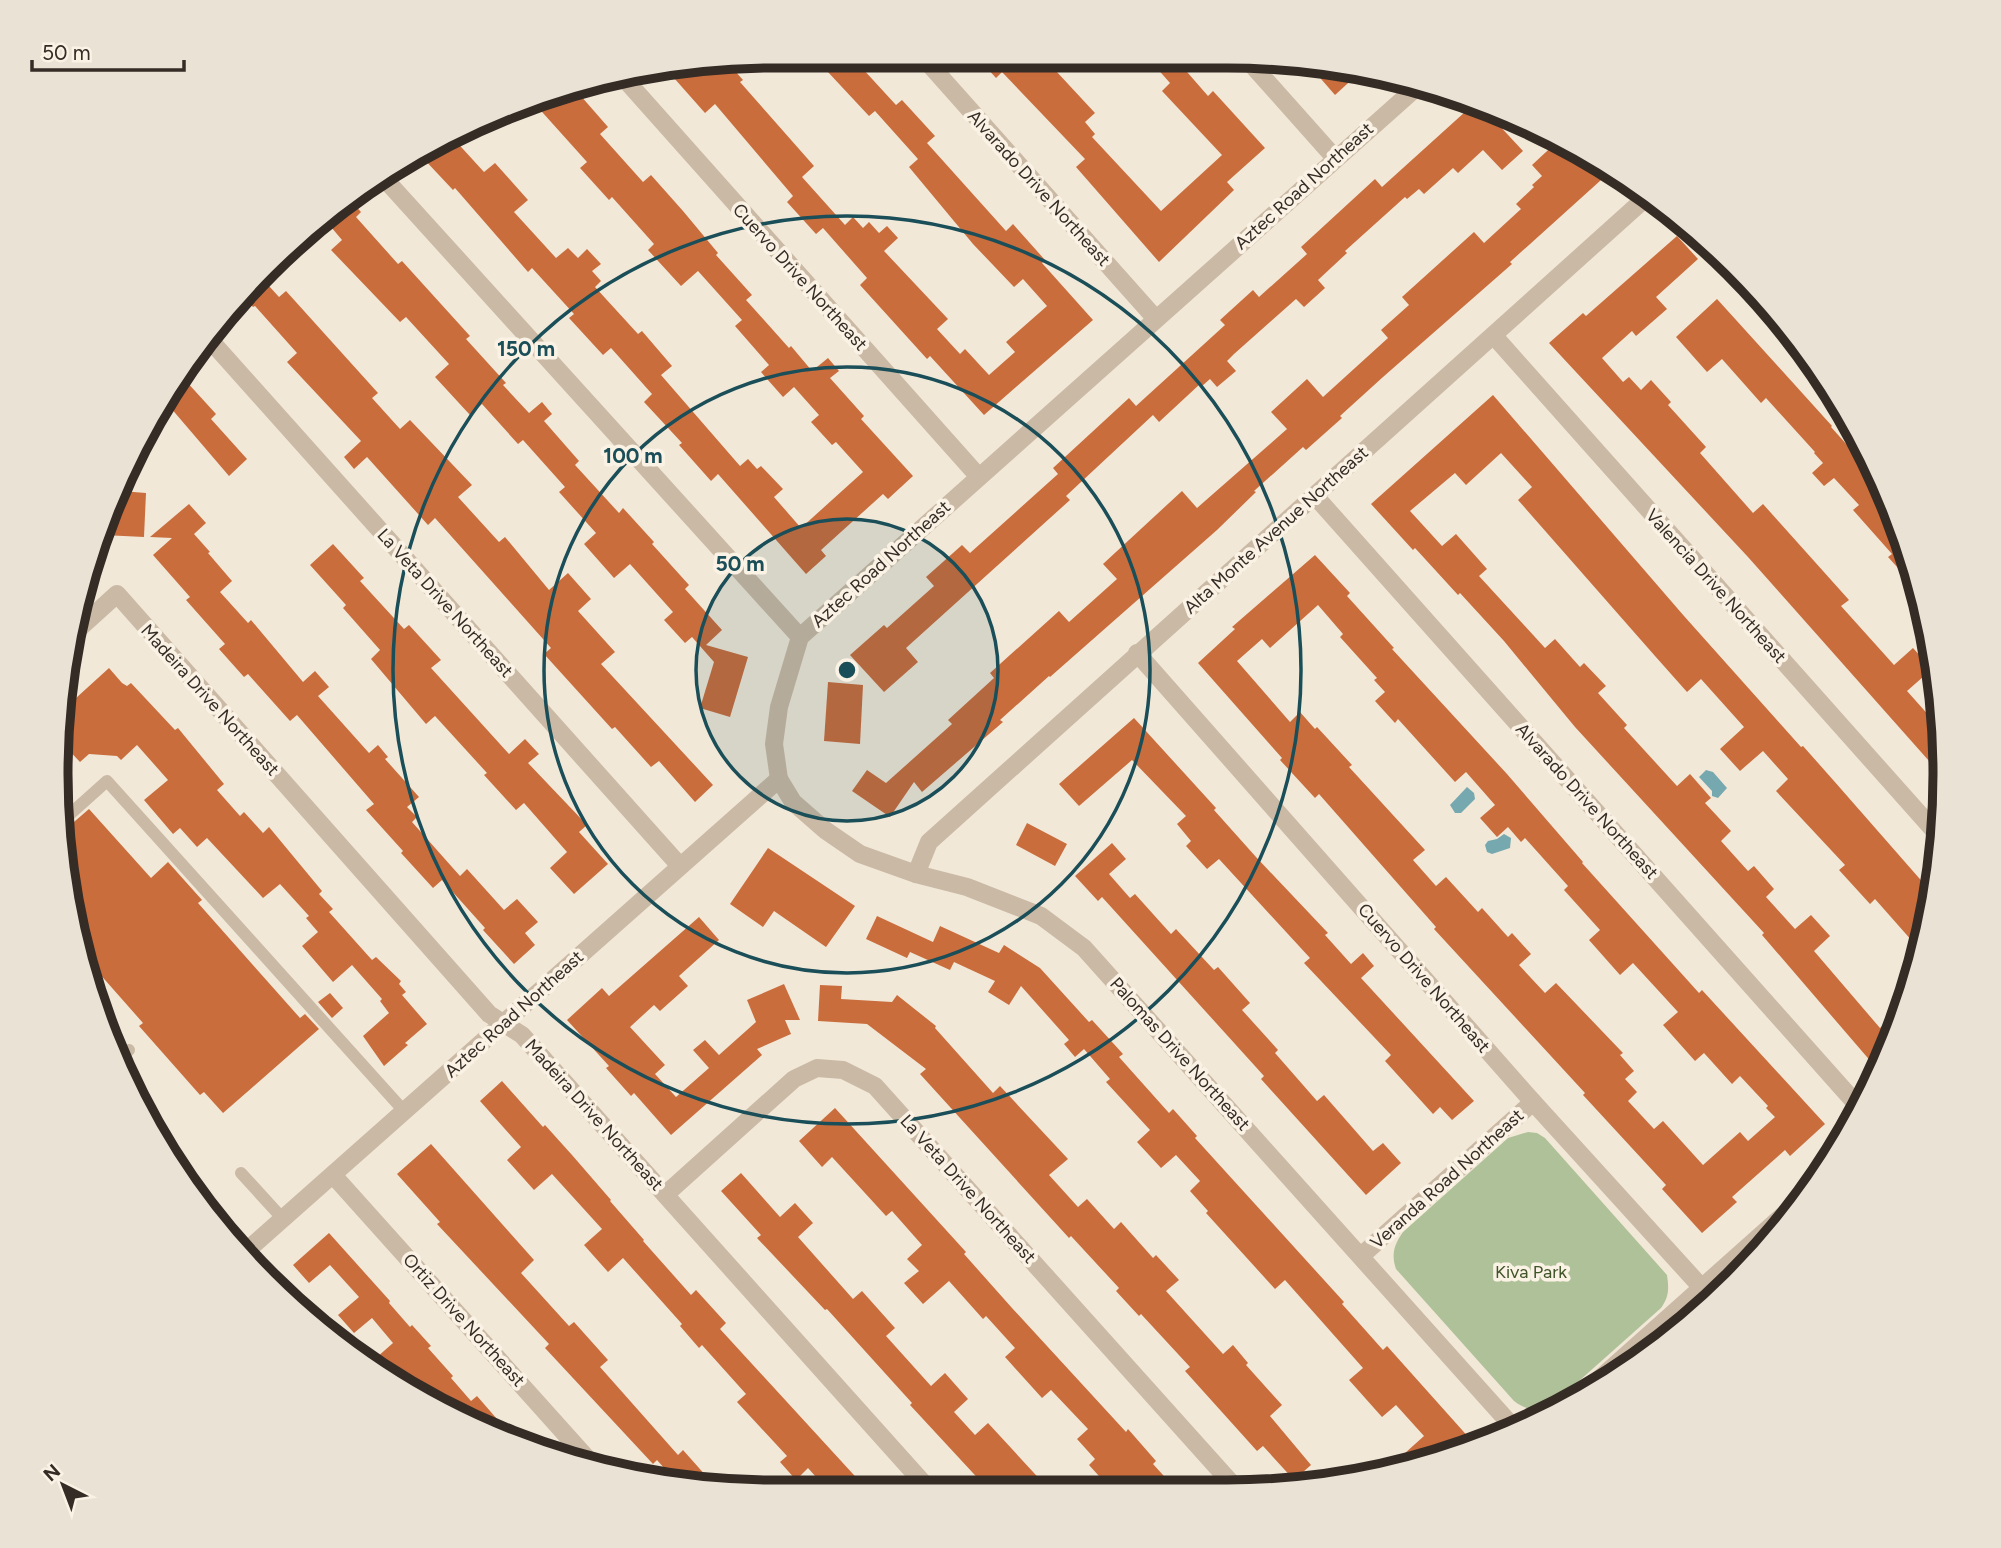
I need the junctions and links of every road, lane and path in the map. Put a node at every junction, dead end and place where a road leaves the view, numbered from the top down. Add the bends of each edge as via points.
1 (932, 68) edge
2 (1256, 69) edge
3 (629, 84) edge
4 (1411, 92) edge
5 (1335, 158) junction
6 (388, 183) edge
7 (1641, 202) edge
8 (1156, 319) junction
9 (1494, 336) junction
10 (214, 344) edge
11 (979, 477) junction
12 (1315, 496) junction
13 (84, 625) edge
14 (800, 637) junction
15 (1137, 653) junction
16 (779, 779) junction
17 (70, 814) edge
18 (1930, 826) edge
19 (680, 866) junction
20 (916, 874) junction
21 (503, 1023) junction
22 (1853, 1100) edge
23 (1533, 1102) junction
24 (404, 1111) junction
25 (241, 1173) dead end
26 (333, 1175) junction
27 (666, 1194) junction
28 (283, 1219) junction
29 (251, 1247) edge
30 (1361, 1256) junction
31 (1705, 1292) edge
32 (1508, 1421) edge
33 (583, 1453) edge
34 (921, 1480) edge
35 (1229, 1480) edge

1 - 8 street, Alvarado Drive Northeast
2 - 5 street
3 - 11 street, Cuervo Drive Northeast
4 - 5 street, Aztec Road Northeast
5 - 8 street, Aztec Road Northeast
6 - 14 street
7 - 9 street, Alta Monte Avenue Northeast
8 - 11 street, Aztec Road Northeast
9 - 12 street, Alta Monte Avenue Northeast
9 - 18 street, Valencia Drive Northeast
10 - 19 street, La Veta Drive Northeast
11 - 14 street, Aztec Road Northeast
12 - 15 street, Alta Monte Avenue Northeast
12 - 22 street, Alvarado Drive Northeast
13 - 21 street, Madeira Drive Northeast via 117,594 486,1010
14 - 16 street, Aztec Road Northeast via 779,707 774,744
15 - 20 street, Alta Monte Avenue Northeast via 929,842
15 - 23 street, Cuervo Drive Northeast
16 - 19 street, Aztec Road Northeast
16 - 20 street, Palomas Drive Northeast via 793,802 825,830 860,853
17 - 24 lane via 107,781 359,1070
19 - 21 street, Aztec Road Northeast
20 - 30 street, Palomas Drive Northeast via 967,887 1041,916 1084,948
21 - 24 street, Aztec Road Northeast
21 - 27 street, Madeira Drive Northeast via 522,1035
23 - 30 street, Veranda Road Northeast
23 - 31 street, Cuervo Drive Northeast
24 - 26 street, Aztec Road Northeast
25 - 28 lane
26 - 28 street, Aztec Road Northeast
26 - 33 street, Ortiz Drive Northeast
27 - 34 street, Madeira Drive Northeast
27 - 35 street, La Veta Drive Northeast via 794,1079 817,1068 843,1070 876,1086
28 - 29 street, Aztec Road Northeast
30 - 32 street, Palomas Drive Northeast

